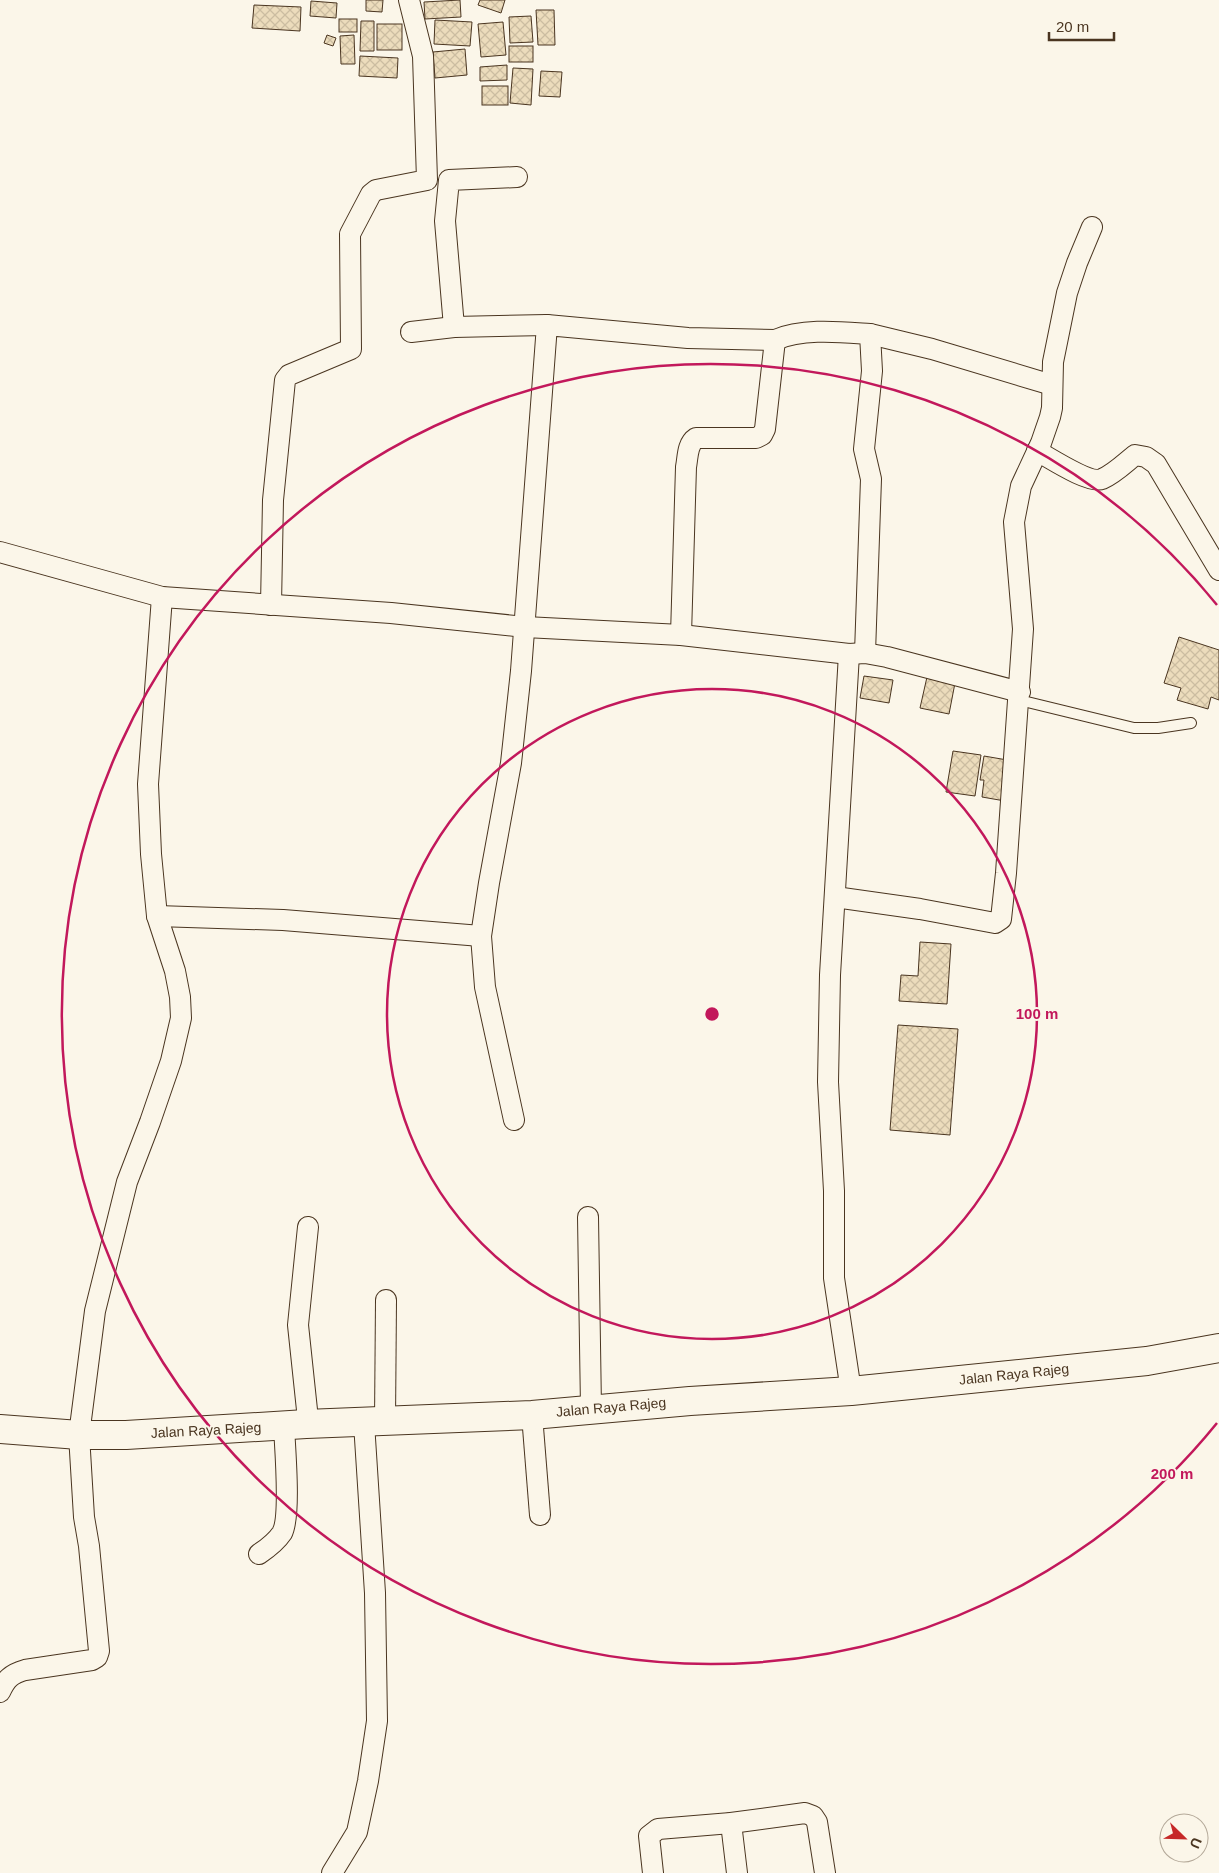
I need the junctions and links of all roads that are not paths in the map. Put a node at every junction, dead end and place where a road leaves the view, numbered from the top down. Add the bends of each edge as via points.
1 (410, 0) edge
2 (517, 177) dead end
3 (427, 180) junction
4 (449, 180) junction
5 (1092, 227) dead end
6 (546, 325) junction
7 (454, 327) junction
8 (412, 332) dead end
9 (870, 334) junction
10 (775, 340) junction
11 (1052, 385) junction
12 (1038, 451) junction
13 (0, 552) edge
14 (1219, 570) edge
15 (162, 597) junction
16 (271, 605) junction
17 (525, 627) junction
18 (681, 635) junction
19 (857, 654) junction
20 (1019, 696) junction
21 (1191, 723) dead end
22 (836, 898) junction
23 (157, 916) junction
24 (482, 936) junction
25 (514, 1120) dead end
26 (588, 1217) dead end
27 (308, 1227) dead end
28 (386, 1300) dead end
29 (1219, 1348) edge
30 (851, 1391) junction
31 (591, 1408) junction
32 (532, 1415) junction
33 (375, 1422) junction
34 (295, 1425) junction
35 (0, 1429) edge
36 (79, 1435) junction
37 (540, 1515) dead end
38 (259, 1554) dead end
39 (0, 1692) edge
40 (731, 1823) junction
41 (332, 1873) edge
42 (653, 1873) edge
43 (738, 1873) edge
44 (824, 1873) edge

1 - 3 street via 423,56
2 - 4 street
3 - 4 street
3 - 16 street via 376,190 371,194 350,234 351,349 289,375 285,380 273,500
4 - 7 street via 445,221
5 - 11 street via 1067,293 1053,362
6 - 7 street
6 - 10 street via 688,338
6 - 17 street
7 - 8 street
9 - 10 street via 810,333
9 - 11 street
9 - 19 street via 872,371 864,449 871,479
10 - 18 street via 762,435 756,438 696,438 690,446 686,467
11 - 12 street via 1050,417
12 - 14 street via 1096,480 1104,478 1135,455 1152,460
12 - 20 street via 1021,486 1014,522 1023,629
13 - 15 street
15 - 16 street
15 - 23 street via 148,784
16 - 17 street
17 - 18 street
17 - 24 street via 511,764
18 - 19 street
19 - 20 street via 913,663
19 - 22 street
20 - 21 lane via 1134,728
20 - 22 street via 1006,879 998,922
22 - 30 street via 830,975 828,1082 834,1191 834,1278
23 - 24 street via 282,920
23 - 36 street via 175,971 181,1018 171,1061 127,1182 96,1311
24 - 25 street via 485,987
26 - 31 street
27 - 34 street via 298,1325 307,1410
28 - 33 street
29 - 30 main road, Jalan Raya Rajeg via 1147,1361
30 - 31 main road, Jalan Raya Rajeg
31 - 32 main road, Jalan Raya Rajeg
32 - 33 main road, Jalan Raya Rajeg
32 - 37 street
33 - 34 main road, Jalan Raya Rajeg
33 - 41 street via 377,1721 357,1832
34 - 36 main road, Jalan Raya Rajeg
34 - 38 street via 283,1531
35 - 36 main road, Jalan Raya Rajeg
36 - 39 street via 84,1517 99,1651 92,1660 14,1673 7,1678
40 - 42 street via 653,1832 649,1846
40 - 43 street
40 - 44 street via 806,1813 813,1816 821,1839

